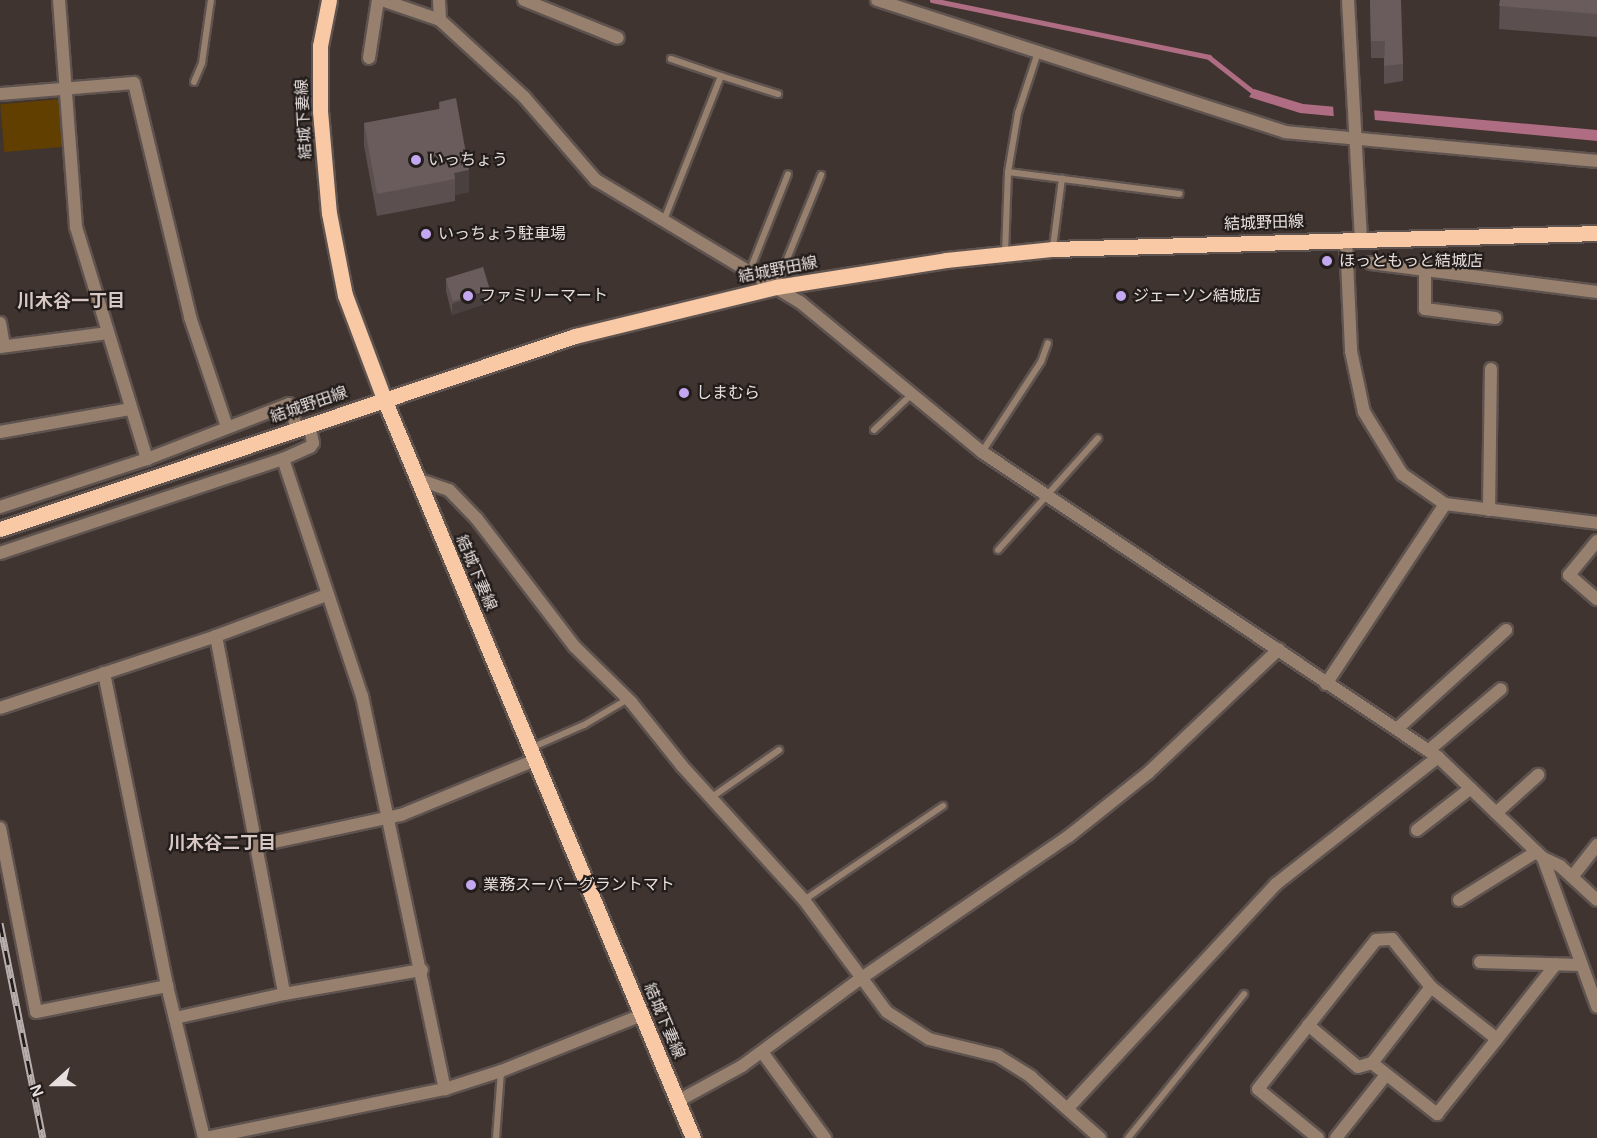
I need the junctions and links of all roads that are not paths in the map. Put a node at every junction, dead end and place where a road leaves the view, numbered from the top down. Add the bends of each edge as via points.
1 (59, 0) edge
2 (211, 0) edge
3 (329, 0) edge
4 (380, 0) edge
5 (439, 0) edge
6 (524, 0) edge
7 (877, 0) edge
8 (1348, 0) edge
9 (440, 20) junction
10 (618, 38) dead end
11 (1038, 50) junction
12 (369, 58) dead end
13 (672, 59) dead end
14 (720, 75) junction
15 (194, 82) dead end
16 (68, 91) junction
17 (0, 94) edge
18 (778, 94) dead end
19 (1355, 140) junction
20 (1597, 161) edge
21 (1008, 172) junction
22 (788, 174) dead end
23 (821, 175) dead end
24 (1062, 179) junction
25 (1180, 194) dead end
26 (664, 220) junction
27 (1597, 233) edge
28 (1353, 239) junction
29 (1053, 249) junction
30 (1005, 254) junction
31 (1371, 263) dead end
32 (1425, 267) junction
33 (750, 270) junction
34 (776, 287) junction
35 (1597, 292) edge
36 (1495, 318) dead end
37 (0, 323) edge
38 (108, 333) junction
39 (1048, 343) dead end
40 (2, 346) edge
41 (1491, 369) dead end
42 (910, 396) junction
43 (384, 399) junction
44 (131, 409) junction
45 (303, 426) junction
46 (227, 427) junction
47 (874, 430) dead end
48 (0, 432) edge
49 (1098, 438) dead end
50 (982, 452) junction
51 (147, 459) junction
52 (283, 459) junction
53 (417, 479) junction
54 (1049, 496) junction
55 (1445, 504) junction
56 (0, 507) edge
57 (1489, 510) junction
58 (1597, 523) edge
59 (0, 529) edge
60 (1597, 541) edge
61 (998, 549) dead end
62 (0, 553) edge
63 (327, 595) junction
64 (1597, 599) edge
65 (1506, 630) dead end
66 (216, 636) junction
67 (1280, 649) junction
68 (104, 673) junction
69 (1326, 684) junction
70 (1501, 689) dead end
71 (628, 699) junction
72 (0, 708) edge
73 (1398, 728) junction
74 (779, 750) dead end
75 (532, 754) junction
76 (1434, 754) junction
77 (1538, 775) dead end
78 (1471, 788) junction
79 (712, 797) junction
80 (943, 806) dead end
81 (1496, 813) junction
82 (390, 818) junction
83 (0, 828) edge
84 (1417, 830) dead end
85 (1597, 845) edge
86 (256, 846) junction
87 (1540, 855) junction
88 (1572, 878) junction
89 (804, 900) junction
90 (1460, 900) dead end
91 (1597, 900) edge
92 (1480, 962) dead end
93 (1556, 964) junction
94 (1581, 965) junction
95 (422, 970) junction
96 (860, 979) junction
97 (167, 986) junction
98 (1431, 987) junction
99 (284, 994) junction
100 (1244, 994) dead end
101 (1597, 1006) edge
102 (642, 1015) junction
103 (175, 1018) junction
104 (1308, 1025) junction
105 (1497, 1039) junction
106 (762, 1052) junction
107 (1372, 1063) junction
108 (501, 1071) junction
109 (1386, 1075) junction
110 (445, 1089) junction
111 (678, 1101) junction
112 (1068, 1108) junction
113 (205, 1138) edge
114 (496, 1138) edge
115 (693, 1138) edge
116 (825, 1138) edge
117 (1100, 1138) edge
118 (1128, 1138) edge
119 (1318, 1138) edge
120 (1336, 1138) edge

1 - 16 street
2 - 15 lane via 202,63
3 - 43 main road, 結城下妻線 via 319,66 329,213 345,295
4 - 9 street
4 - 12 street
5 - 9 street
6 - 10 street
7 - 11 street
8 - 19 street
9 - 26 street via 524,98 596,180
11 - 19 street via 1285,132
11 - 21 lane via 1018,113
13 - 14 lane
14 - 18 lane
14 - 26 lane
16 - 17 street
16 - 38 street via 76,227
16 - 46 street via 134,83 190,316
19 - 20 street
19 - 28 street
21 - 24 lane
21 - 30 lane
22 - 33 lane
23 - 34 lane
24 - 25 lane
24 - 29 lane
26 - 33 street
27 - 28 main road, 結城野田線
28 - 29 main road, 結城野田線
28 - 55 street via 1351,351 1364,411 1402,474
29 - 30 main road, 結城野田線
30 - 34 main road, 結城野田線
31 - 32 street
32 - 35 street via 1479,279
32 - 36 street via 1425,309
33 - 34 street
34 - 42 street
34 - 43 main road, 結城野田線 via 575,336
37 - 40 street
38 - 40 street
38 - 44 street
39 - 50 lane
41 - 57 street
42 - 47 lane
42 - 50 street
43 - 45 main road, 結城野田線
43 - 53 main road, 結城下妻線
44 - 48 street
44 - 51 street
45 - 46 street via 290,404
45 - 52 street via 313,443
45 - 59 main road, 結城野田線
46 - 51 street
49 - 54 lane
50 - 54 street
51 - 56 street
52 - 62 street
52 - 63 street
53 - 71 street via 449,490 574,646
53 - 75 main road, 結城下妻線
54 - 61 lane
54 - 67 street
55 - 57 street
55 - 69 street
57 - 58 street
60 - 64 street via 1569,575
63 - 66 street
63 - 82 street via 362,696
65 - 73 street
66 - 68 street
66 - 86 street
67 - 69 street
67 - 96 street via 1148,773 1070,836
68 - 72 street
68 - 97 street
69 - 73 street
70 - 76 street
71 - 75 lane
71 - 79 street
73 - 76 street
74 - 79 lane
75 - 82 street
75 - 102 main road, 結城下妻線
76 - 78 street
76 - 112 street via 1276,884
77 - 81 street
78 - 81 street
78 - 84 street
79 - 89 street
80 - 89 lane
81 - 87 street
82 - 86 street
82 - 95 street
83 - 97 street via 36,1012
85 - 88 street
86 - 99 street
87 - 88 street
87 - 90 street
87 - 94 street
88 - 91 street
89 - 96 street
92 - 93 street
93 - 94 street
93 - 105 street
94 - 101 street
95 - 99 street
95 - 110 street
96 - 106 street
96 - 112 street via 905,1027 929,1039 998,1056
97 - 103 street
98 - 104 street via 1392,939 1376,939
98 - 105 street
98 - 107 street
99 - 103 street
100 - 118 lane
102 - 108 street
102 - 111 main road, 結城下妻線
103 - 113 street
104 - 107 street via 1358,1067
104 - 119 street via 1258,1089
105 - 109 street via 1437,1114
106 - 111 street
106 - 116 street
107 - 109 street
108 - 110 street
108 - 114 lane
109 - 120 street
110 - 113 street
111 - 115 main road, 結城下妻線
112 - 117 street

